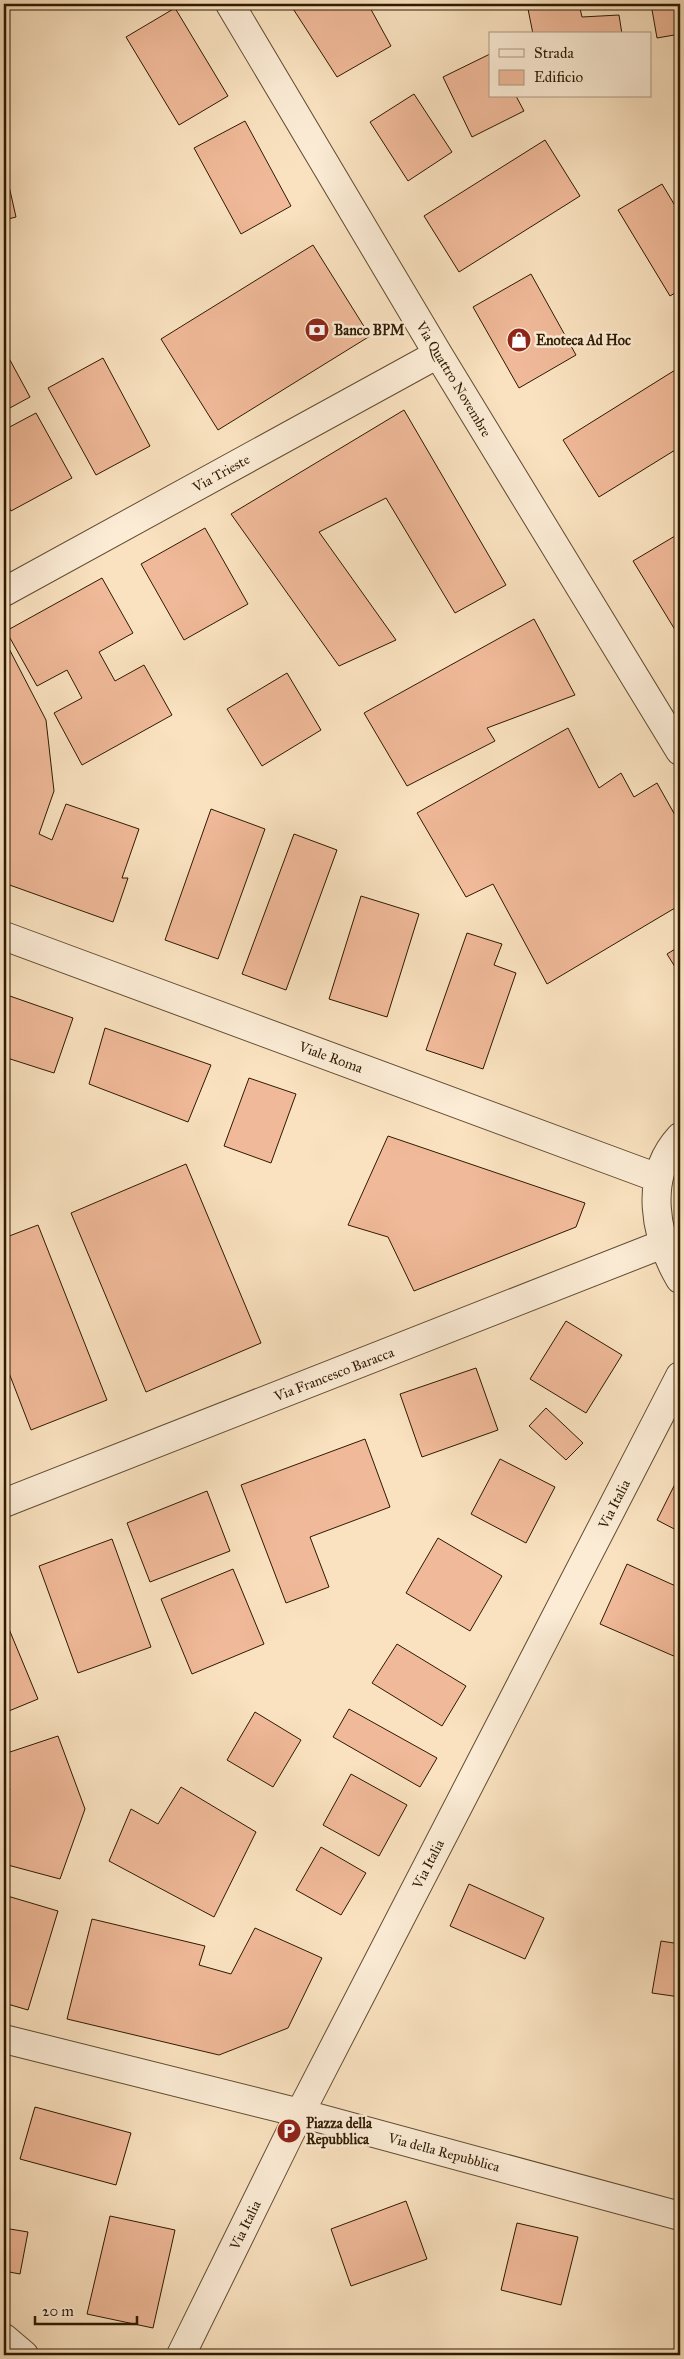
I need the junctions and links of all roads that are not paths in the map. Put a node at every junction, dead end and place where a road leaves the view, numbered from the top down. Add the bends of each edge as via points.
1 (230, 4) edge
2 (438, 354) junction
3 (4, 592) edge
4 (680, 751) edge
5 (4, 936) edge
6 (680, 1137) edge
7 (658, 1178) junction
8 (663, 1244) junction
9 (680, 1279) edge
10 (680, 1376) edge
11 (4, 1503) edge
12 (4, 2039) edge
13 (300, 2113) junction
14 (680, 2216) edge
15 (4, 2338) edge
16 (24, 2355) edge
17 (181, 2355) edge

1 - 2 street, Via Quattro Novembre
2 - 3 street, Via Trieste
2 - 4 street, Via Quattro Novembre
5 - 7 street, Viale Roma
6 - 7 street via 667,1155
7 - 8 street via 659,1226
8 - 9 street
8 - 11 street, Via Francesco Baracca
10 - 13 street, Via Italia
12 - 13 street, Via della Repubblica
13 - 14 street, Via della Repubblica
13 - 17 street, Via Italia
15 - 16 street

